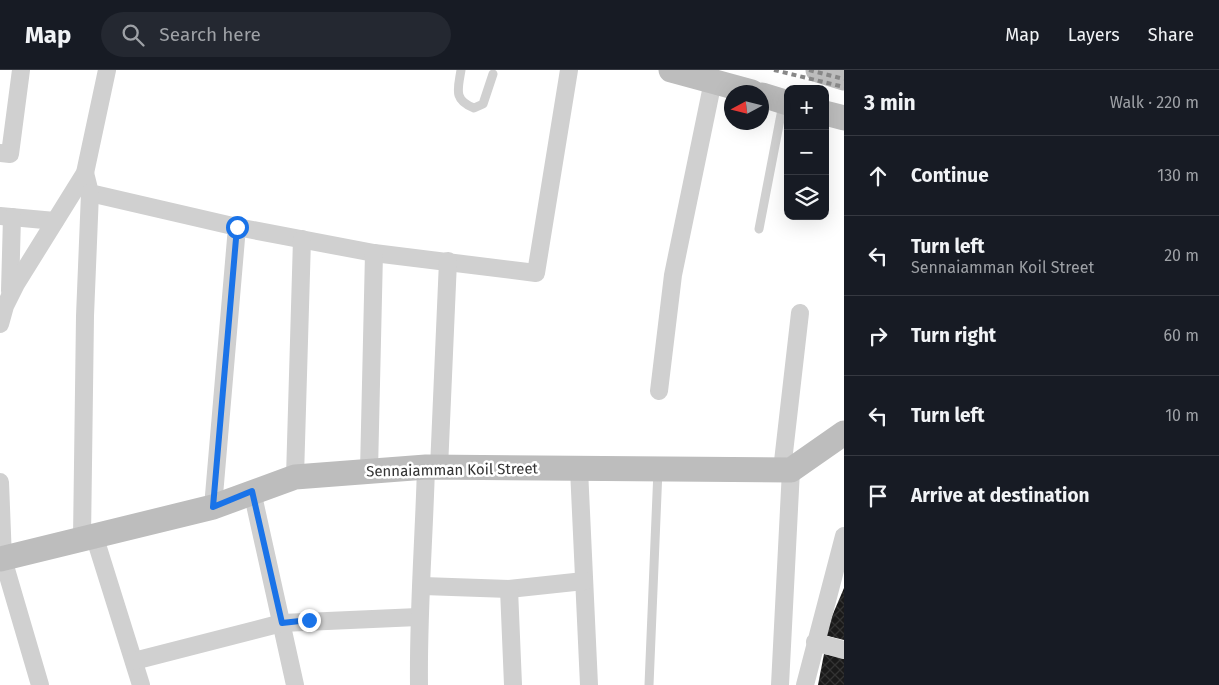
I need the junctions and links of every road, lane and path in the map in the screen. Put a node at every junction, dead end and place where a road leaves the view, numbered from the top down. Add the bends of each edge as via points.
1 (21, 70) edge
2 (107, 70) edge
3 (461, 70) edge
4 (569, 70) edge
5 (671, 70) edge
6 (818, 70) edge
7 (493, 74) dead end
8 (844, 78) edge
9 (714, 81) junction
10 (728, 85) edge
11 (778, 100) edge
12 (829, 114) edge
13 (844, 118) edge
14 (0, 153) edge
15 (85, 173) junction
16 (90, 193) junction
17 (6, 216) edge
18 (55, 221) junction
19 (237, 227) junction
20 (759, 229) dead end
21 (302, 239) junction
22 (374, 253) junction
23 (448, 261) junction
24 (10, 296) junction
25 (800, 313) dead end
26 (0, 324) edge
27 (659, 391) dead end
28 (844, 433) edge
29 (433, 468) junction
30 (579, 469) junction
31 (658, 470) junction
32 (786, 470) junction
33 (369, 471) junction
34 (296, 477) junction
35 (0, 482) edge
36 (252, 491) junction
37 (213, 507) junction
38 (88, 536) junction
39 (843, 547) edge
40 (1, 559) edge
41 (584, 581) junction
42 (423, 586) junction
43 (509, 589) junction
44 (418, 617) junction
45 (282, 623) junction
46 (815, 642) junction
47 (844, 650) edge
48 (134, 661) junction
49 (40, 685) edge
50 (141, 685) edge
51 (295, 685) edge
52 (419, 685) edge
53 (513, 685) edge
54 (589, 685) edge
55 (649, 685) edge
56 (780, 685) edge
57 (805, 685) edge

1 - 14 street via 10,154
2 - 15 street
3 - 7 lane via 459,97 474,108 483,104
4 - 23 street via 536,272
5 - 9 street
6 - 8 street
9 - 10 street
9 - 27 street via 673,275
11 - 20 lane
12 - 13 street
15 - 16 street
15 - 18 street
16 - 19 street
16 - 38 street via 85,316
17 - 18 street
17 - 24 street
18 - 24 street
19 - 21 street
19 - 37 street
21 - 22 street
21 - 34 street
22 - 23 street
22 - 33 street
23 - 29 street
24 - 26 street
25 - 32 street
28 - 32 street
29 - 30 street, Sennaiamman Koil Street
29 - 33 street, Sennaiamman Koil Street
29 - 42 street
30 - 31 street, Sennaiamman Koil Street
30 - 41 street
31 - 32 street, Sennaiamman Koil Street
31 - 55 lane
32 - 56 street
33 - 34 street, Sennaiamman Koil Street
34 - 36 street, Sennaiamman Koil Street
35 - 40 street
36 - 37 street, Sennaiamman Koil Street
36 - 45 street
37 - 38 street, Sennaiamman Koil Street
38 - 40 street, Sennaiamman Koil Street
38 - 48 street
39 - 46 street
40 - 49 street
41 - 43 street
41 - 54 street
42 - 43 street
42 - 44 street
43 - 53 street
44 - 45 street
44 - 52 street
45 - 48 street
45 - 51 street
46 - 47 street
46 - 57 street
48 - 50 street

